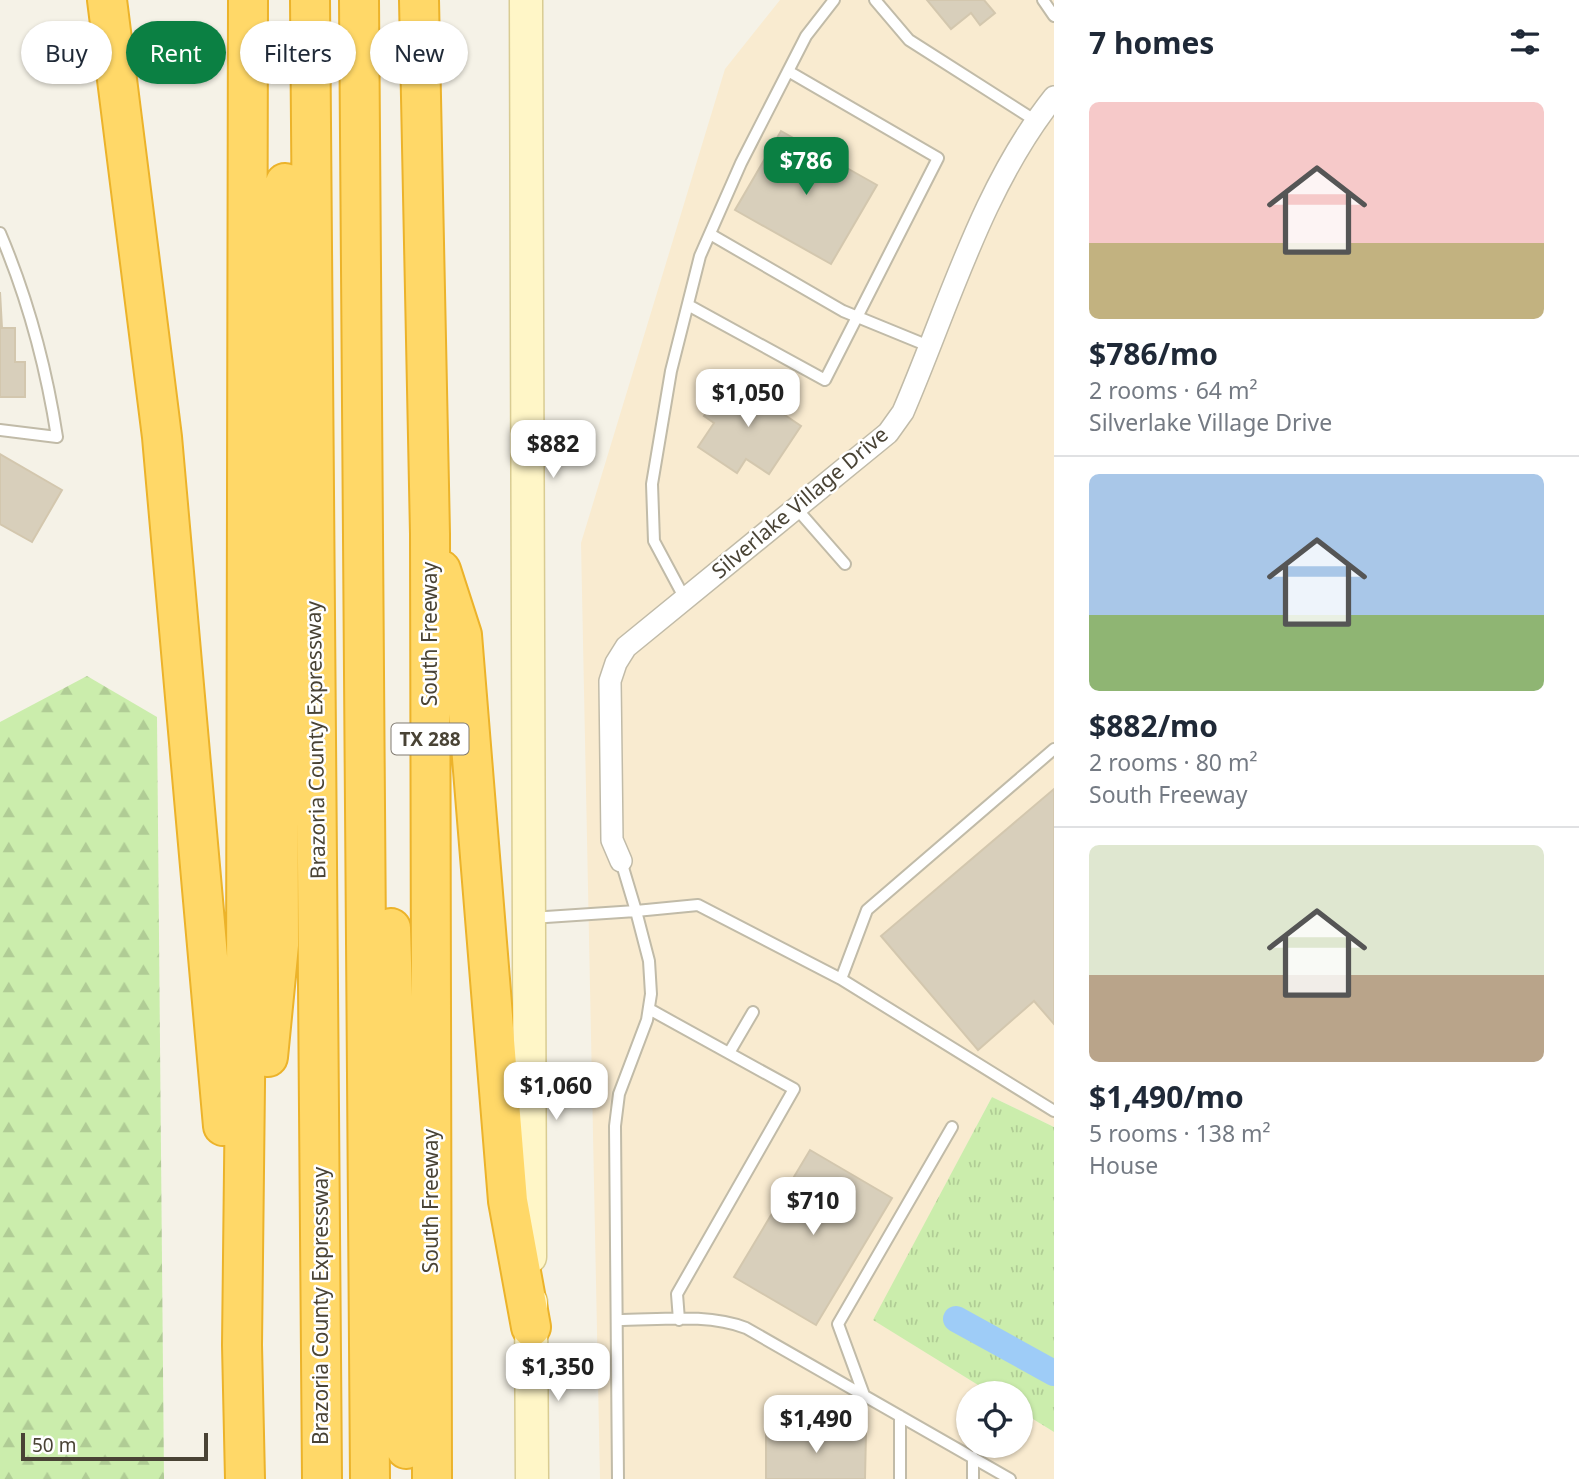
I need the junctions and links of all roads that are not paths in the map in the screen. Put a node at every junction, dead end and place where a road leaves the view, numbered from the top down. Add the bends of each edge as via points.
1 (107, 0) edge
2 (248, 0) edge
3 (288, 0) edge
4 (310, 0) edge
5 (359, 0) edge
6 (419, 0) edge
7 (526, 0) edge
8 (834, 0) edge
9 (875, 0) edge
10 (1043, 0) edge
11 (1054, 16) edge
12 (788, 71) junction
13 (1054, 97) edge
14 (1036, 121) junction
15 (0, 233) edge
16 (710, 234) junction
17 (688, 305) junction
18 (857, 317) junction
19 (931, 347) junction
20 (0, 430) edge
21 (361, 456) junction
22 (796, 508) junction
23 (430, 534) junction
24 (845, 564) dead end
25 (685, 599) junction
26 (1054, 749) edge
27 (621, 861) joint
28 (636, 911) junction
29 (529, 918) junction
30 (841, 979) junction
31 (649, 1009) junction
32 (753, 1012) dead end
33 (729, 1054) junction
34 (1054, 1111) edge
35 (952, 1127) dead end
36 (617, 1320) junction
37 (678, 1320) junction
38 (531, 1327) junction
39 (242, 1345) junction
40 (864, 1395) junction
41 (900, 1416) junction
42 (956, 1447) edge
43 (973, 1458) edge
44 (975, 1458) edge
45 (245, 1479) edge
46 (323, 1479) edge
47 (370, 1479) edge
48 (407, 1479) edge
49 (432, 1479) edge
50 (532, 1479) edge
51 (618, 1479) edge
52 (900, 1479) edge
53 (973, 1479) edge
54 (1010, 1479) edge

1 - 39 highway via 162,437
2 - 39 highway
3 - 39 highway via 278,574 279,945
4 - 46 highway, Brazoria County Expressway
5 - 21 highway
6 - 23 highway, South Freeway / TX 288
7 - 29 main road
8 - 12 lane via 806,36
9 - 14 lane via 909,40
10 - 11 lane
12 - 16 lane
12 - 18 lane via 938,158
13 - 14 street, Silverlake Village Drive
14 - 19 street, Silverlake Village Drive via 978,230
15 - 20 lane via 23,289 50,390 57,437
16 - 17 lane
16 - 18 lane
17 - 18 lane via 825,380
17 - 25 lane via 671,371 652,484 654,541
18 - 19 lane
19 - 22 street, Silverlake Village Drive via 888,433
21 - 47 highway
21 - 48 highway via 383,542
22 - 24 lane
22 - 25 street, Silverlake Village Drive
23 - 38 highway via 462,635 508,1201
23 - 49 highway, South Freeway / TX 288
25 - 27 street, Silverlake Village Drive via 626,647 610,681 612,840
26 - 30 lane via 867,909
27 - 28 lane
28 - 29 lane
28 - 30 lane via 698,905
28 - 31 lane via 649,961
29 - 38 main road
30 - 34 lane
31 - 33 lane
31 - 36 lane via 619,1094
32 - 33 lane
33 - 37 lane via 794,1089 677,1294
35 - 40 lane via 838,1324
36 - 37 lane
36 - 51 lane
37 - 40 lane via 729,1321
38 - 50 main road
39 - 45 highway
40 - 41 lane
41 - 42 lane
41 - 52 lane
43 - 53 lane
44 - 54 lane

